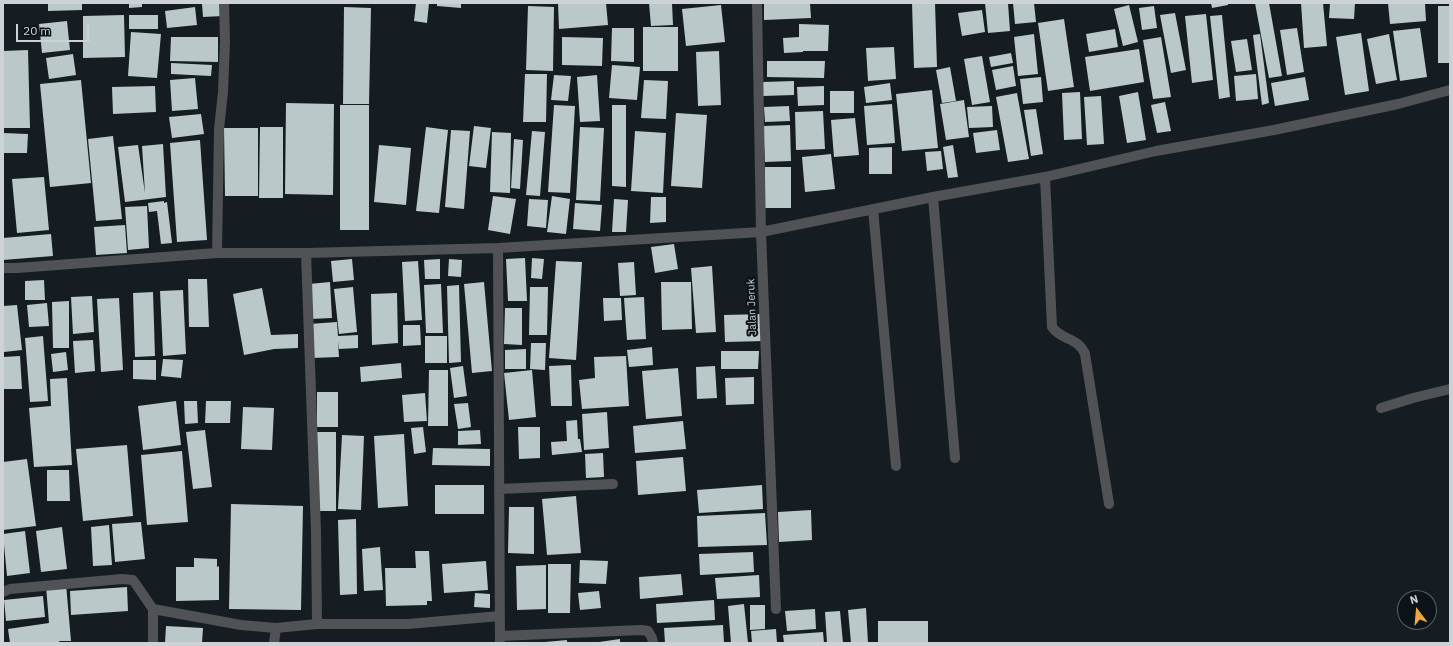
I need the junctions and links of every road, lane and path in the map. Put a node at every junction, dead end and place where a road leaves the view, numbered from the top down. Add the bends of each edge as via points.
1 (224, 3) edge
2 (757, 3) edge
3 (1450, 90) edge
4 (1045, 177) junction
5 (933, 197) junction
6 (873, 209) junction
7 (761, 232) junction
8 (498, 248) junction
9 (217, 253) junction
10 (306, 253) junction
11 (3, 268) edge
12 (1450, 389) edge
13 (1381, 408) dead end
14 (955, 458) dead end
15 (896, 466) dead end
16 (613, 484) dead end
17 (500, 489) junction
18 (1110, 504) dead end
19 (3, 592) edge
20 (776, 609) dead end
21 (154, 610) junction
22 (500, 616) junction
23 (317, 624) junction
24 (276, 628) junction
25 (500, 640) edge
26 (153, 643) edge
27 (274, 643) edge
28 (653, 643) edge

1 - 9 street via 225,41 219,129
2 - 7 street, Jalan Jeruk
3 - 4 street via 1398,104 1274,130 1156,150
4 - 5 street
4 - 18 street via 1052,327 1055,332 1082,346 1085,354
5 - 6 street
5 - 14 street
6 - 7 street
6 - 15 street
7 - 8 street
7 - 20 street, Jalan Jeruk
8 - 10 street
8 - 17 street
9 - 10 street
9 - 11 street
10 - 23 street
12 - 13 street
16 - 17 street
17 - 22 street
19 - 21 street via 10,589 134,580
21 - 24 street via 241,625
21 - 26 street
22 - 23 street via 408,624
22 - 25 street
23 - 24 street
24 - 27 street
25 - 28 street via 641,630 648,631

